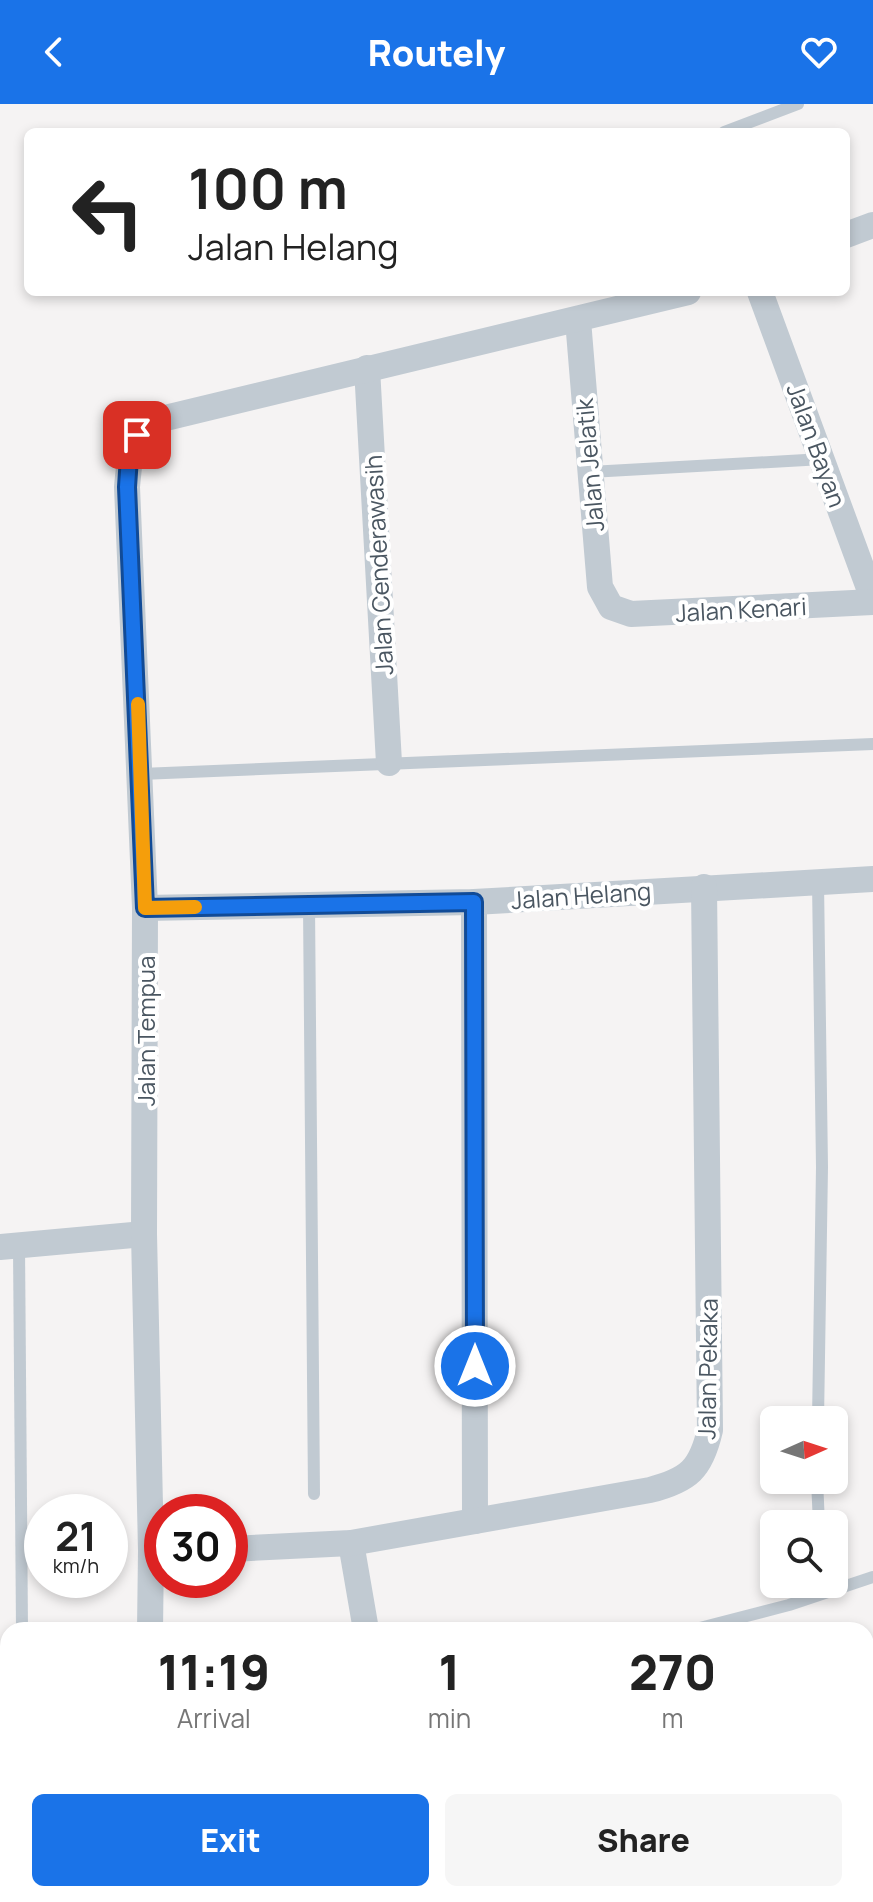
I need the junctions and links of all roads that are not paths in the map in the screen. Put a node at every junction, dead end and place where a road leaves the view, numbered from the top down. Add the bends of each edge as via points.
1 (798, 104) edge
2 (735, 128) edge
3 (873, 225) edge
4 (850, 234) edge
5 (672, 296) edge
6 (762, 296) edge
7 (578, 320) junction
8 (367, 368) junction
9 (823, 459) junction
10 (590, 472) junction
11 (873, 601) edge
12 (611, 607) joint
13 (873, 744) edge
14 (389, 763) junction
15 (141, 774) junction
16 (873, 879) edge
17 (818, 882) junction
18 (704, 887) junction
19 (474, 902) junction
20 (309, 905) junction
21 (145, 908) junction
22 (144, 1234) junction
23 (10, 1246) edge
24 (818, 1406) edge
25 (155, 1494) edge
26 (314, 1494) dead end
27 (475, 1521) junction
28 (351, 1543) junction
29 (248, 1548) edge
30 (873, 1577) edge
31 (848, 1583) edge
32 (153, 1598) edge
33 (805, 1598) edge
34 (22, 1622) edge
35 (151, 1622) edge
36 (365, 1622) edge
37 (723, 1622) edge

1 - 2 lane
3 - 4 street
5 - 7 street
6 - 9 street, Jalan Bayan
7 - 8 street
7 - 10 street, Jalan Jelatik
8 - 14 street, Jalan Cenderawasih
8 - 15 street, Jalan Tempua via 153,421 137,435 127,487
9 - 10 lane
9 - 11 street, Jalan Bayan
10 - 12 street, Jalan Jelatik via 600,587
11 - 12 street, Jalan Kenari via 631,614
13 - 14 lane
14 - 15 lane
15 - 21 street, Jalan Tempua
16 - 17 street, Jalan Helang
17 - 18 street, Jalan Helang
17 - 24 lane
18 - 19 street, Jalan Helang
18 - 27 street, Jalan Pekaka via 710,1430 705,1452 693,1472 674,1484
19 - 20 street, Jalan Helang
19 - 27 street
20 - 21 street, Jalan Helang
20 - 26 lane
21 - 22 street, Jalan Tempua
22 - 23 street
22 - 25 street, Jalan Tempua
23 - 34 lane
27 - 28 street, Jalan Pekaka
28 - 29 street, Jalan Pekaka
28 - 36 street
30 - 31 lane
32 - 35 street, Jalan Tempua
33 - 37 lane

